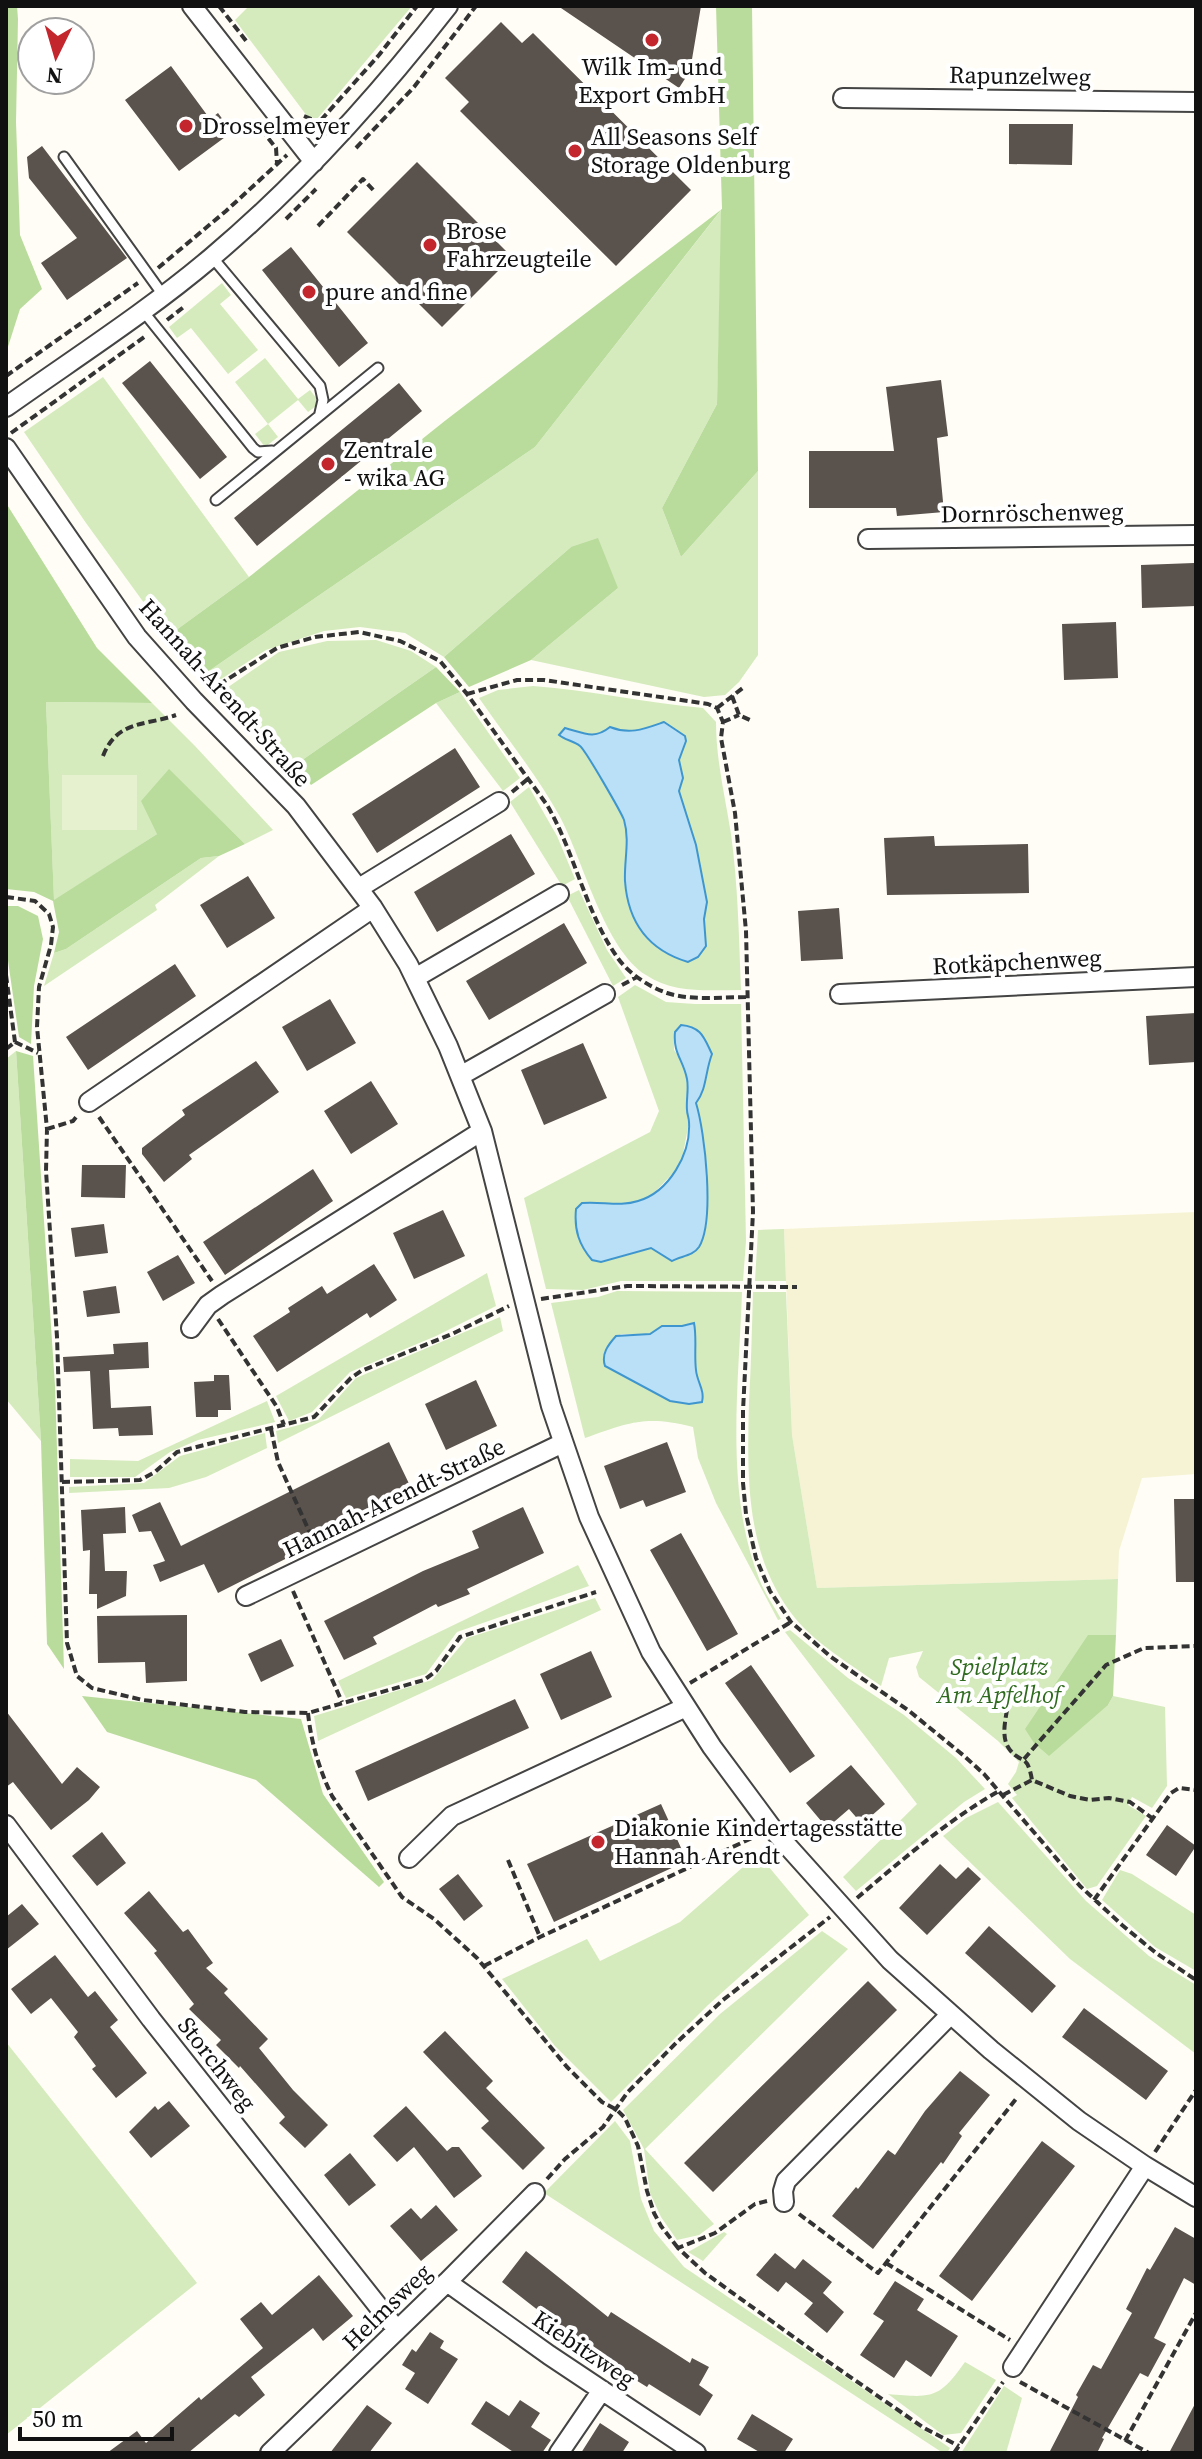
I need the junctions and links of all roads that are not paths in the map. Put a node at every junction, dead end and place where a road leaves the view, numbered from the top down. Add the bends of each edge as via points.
1 (192, 6) edge
2 (448, 6) edge
3 (843, 98) dead end
4 (1196, 102) edge
5 (64, 157) dead end
6 (314, 162) junction
7 (212, 257) junction
8 (163, 295) junction
9 (143, 311) junction
10 (378, 368) dead end
11 (6, 407) edge
12 (319, 415) junction
13 (6, 448) edge
14 (275, 451) junction
15 (216, 500) dead end
16 (1196, 535) edge
17 (868, 539) dead end
18 (499, 802) dead end
19 (359, 888) junction
20 (559, 894) dead end
21 (373, 908) junction
22 (1196, 977) edge
23 (415, 978) junction
24 (605, 994) dead end
25 (840, 994) dead end
26 (460, 1076) junction
27 (89, 1102) road end
28 (482, 1131) junction
29 (191, 1328) dead end
30 (563, 1443) junction
31 (246, 1596) dead end
32 (681, 1699) junction
33 (6, 1825) edge
34 (409, 1858) dead end
35 (950, 2015) junction
36 (1145, 2166) junction
37 (535, 2193) road end
38 (1196, 2197) edge
39 (784, 2202) road end
40 (447, 2282) junction
41 (397, 2330) junction
42 (1013, 2367) dead end
43 (602, 2390) junction
44 (270, 2453) edge
45 (559, 2453) edge
46 (696, 2453) edge

1 - 6 street
2 - 6 street
3 - 4 street, Rapunzelweg
5 - 8 lane
6 - 7 street
7 - 8 street
7 - 12 lane via 320,386
8 - 9 street
9 - 11 street
9 - 14 lane via 253,448
10 - 12 lane
12 - 14 lane
13 - 19 street, Hannah-Arendt-Straße via 130,628 296,806
14 - 15 lane
16 - 17 street, Dornröschenweg
18 - 19 street
19 - 21 street, Hannah-Arendt-Straße
20 - 23 street
21 - 23 street, Hannah-Arendt-Straße
21 - 27 street
22 - 25 street, Rotkäpchenweg
23 - 26 street, Hannah-Arendt-Straße
24 - 26 street
26 - 28 street, Hannah-Arendt-Straße
28 - 29 street via 215,1300
28 - 30 street, Hannah-Arendt-Straße
30 - 31 street, Hannah-Arendt-Straße
30 - 32 street, Hannah-Arendt-Straße via 604,1552 651,1652
32 - 34 street via 452,1816
32 - 35 street, Hannah-Arendt-Straße via 775,1832 890,1960
33 - 41 street, Storchweg via 151,2019
35 - 36 street, Hannah-Arendt-Straße via 1059,2105
35 - 39 street via 786,2181
36 - 38 street, Hannah-Arendt-Straße
36 - 42 street
37 - 40 street, Helmsweg
40 - 41 street, Helmsweg
40 - 43 street, Kiebitzweg
41 - 44 street, Helmsweg
43 - 45 street
43 - 46 street, Kiebitzweg

